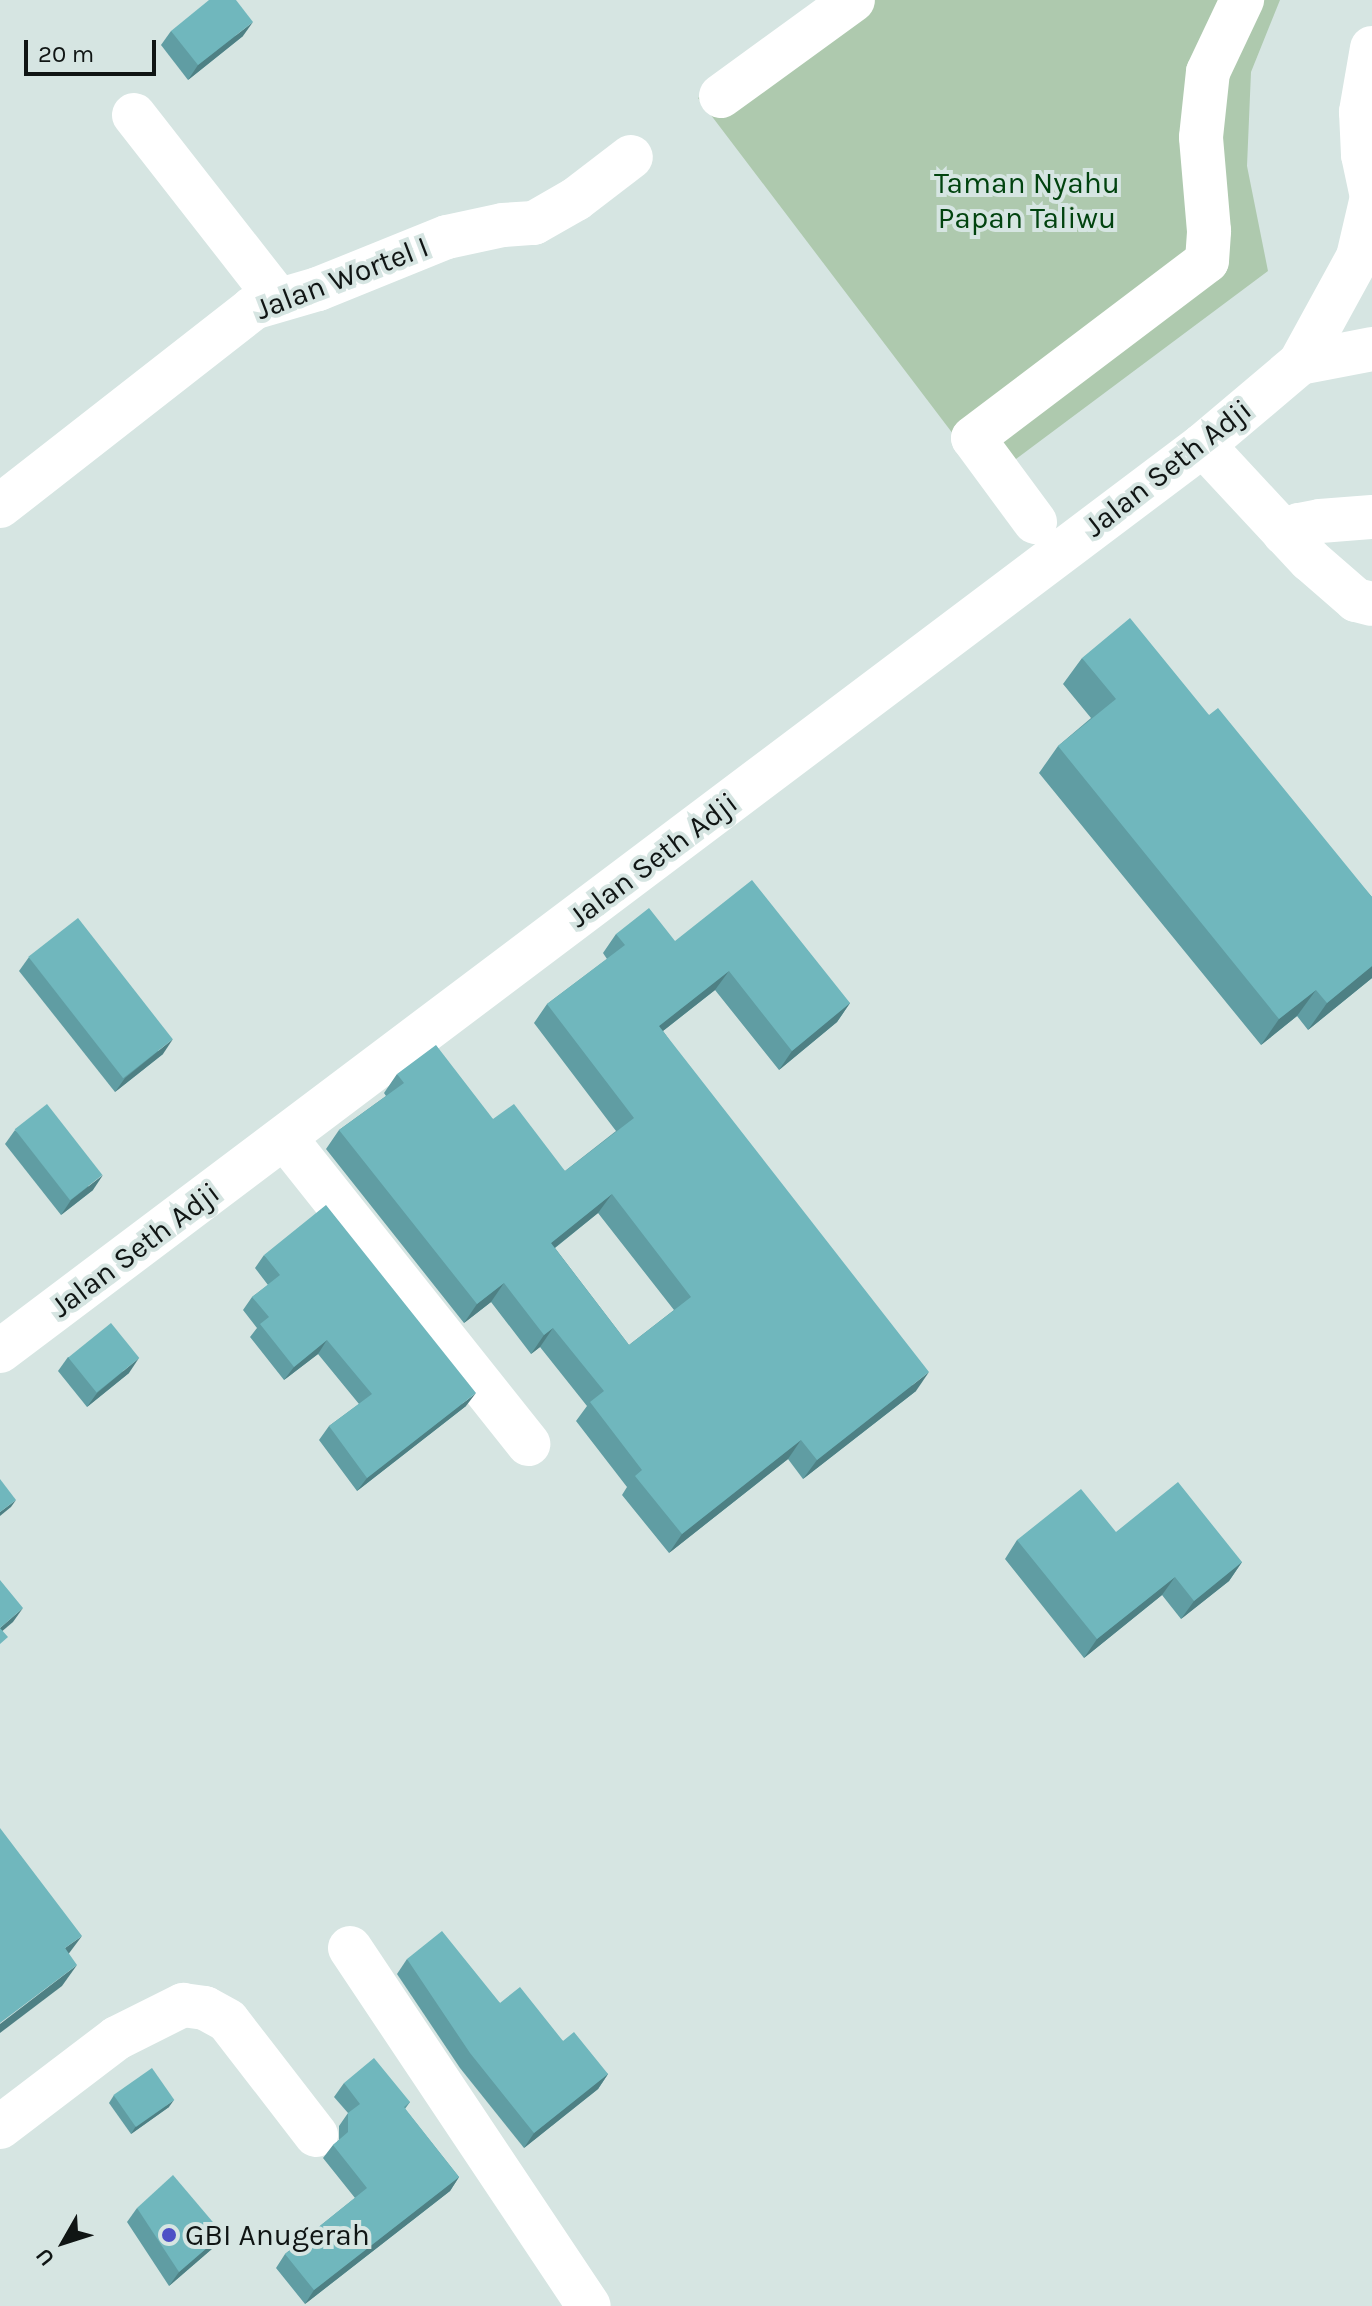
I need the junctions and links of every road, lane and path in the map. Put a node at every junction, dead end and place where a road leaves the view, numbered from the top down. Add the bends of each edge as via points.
1 (853, 0) edge
2 (1242, 0) edge
3 (1372, 48) edge
4 (721, 96) dead end
5 (134, 115) dead end
6 (631, 157) dead end
7 (1372, 197) edge
8 (278, 299) junction
9 (1372, 349) edge
10 (1300, 363) junction
11 (1203, 445) junction
12 (0, 506) edge
13 (1372, 517) edge
14 (1035, 522) dead end
15 (1284, 533) junction
16 (1372, 604) edge
17 (285, 1138) junction
18 (0, 1351) edge
19 (528, 1444) dead end
20 (350, 1948) dead end
21 (0, 2127) edge
22 (316, 2135) dead end
23 (589, 2306) edge

1 - 4 street
2 - 14 street via 1208,72 1201,137 1207,261 973,438
3 - 7 street via 1361,112
5 - 8 street
6 - 8 street, Jalan Wortel I via 534,223 447,237 318,289
7 - 10 street via 1358,257
8 - 12 street, Jalan Wortel I via 253,308
9 - 10 street
10 - 11 street, Jalan Seth Adji
11 - 15 street
11 - 17 street, Jalan Seth Adji
13 - 15 street via 1320,521
15 - 16 street via 1356,600
17 - 18 street, Jalan Seth Adji
17 - 19 street
20 - 23 street
21 - 22 street via 117,2038 183,2005 205,2008 228,2021

